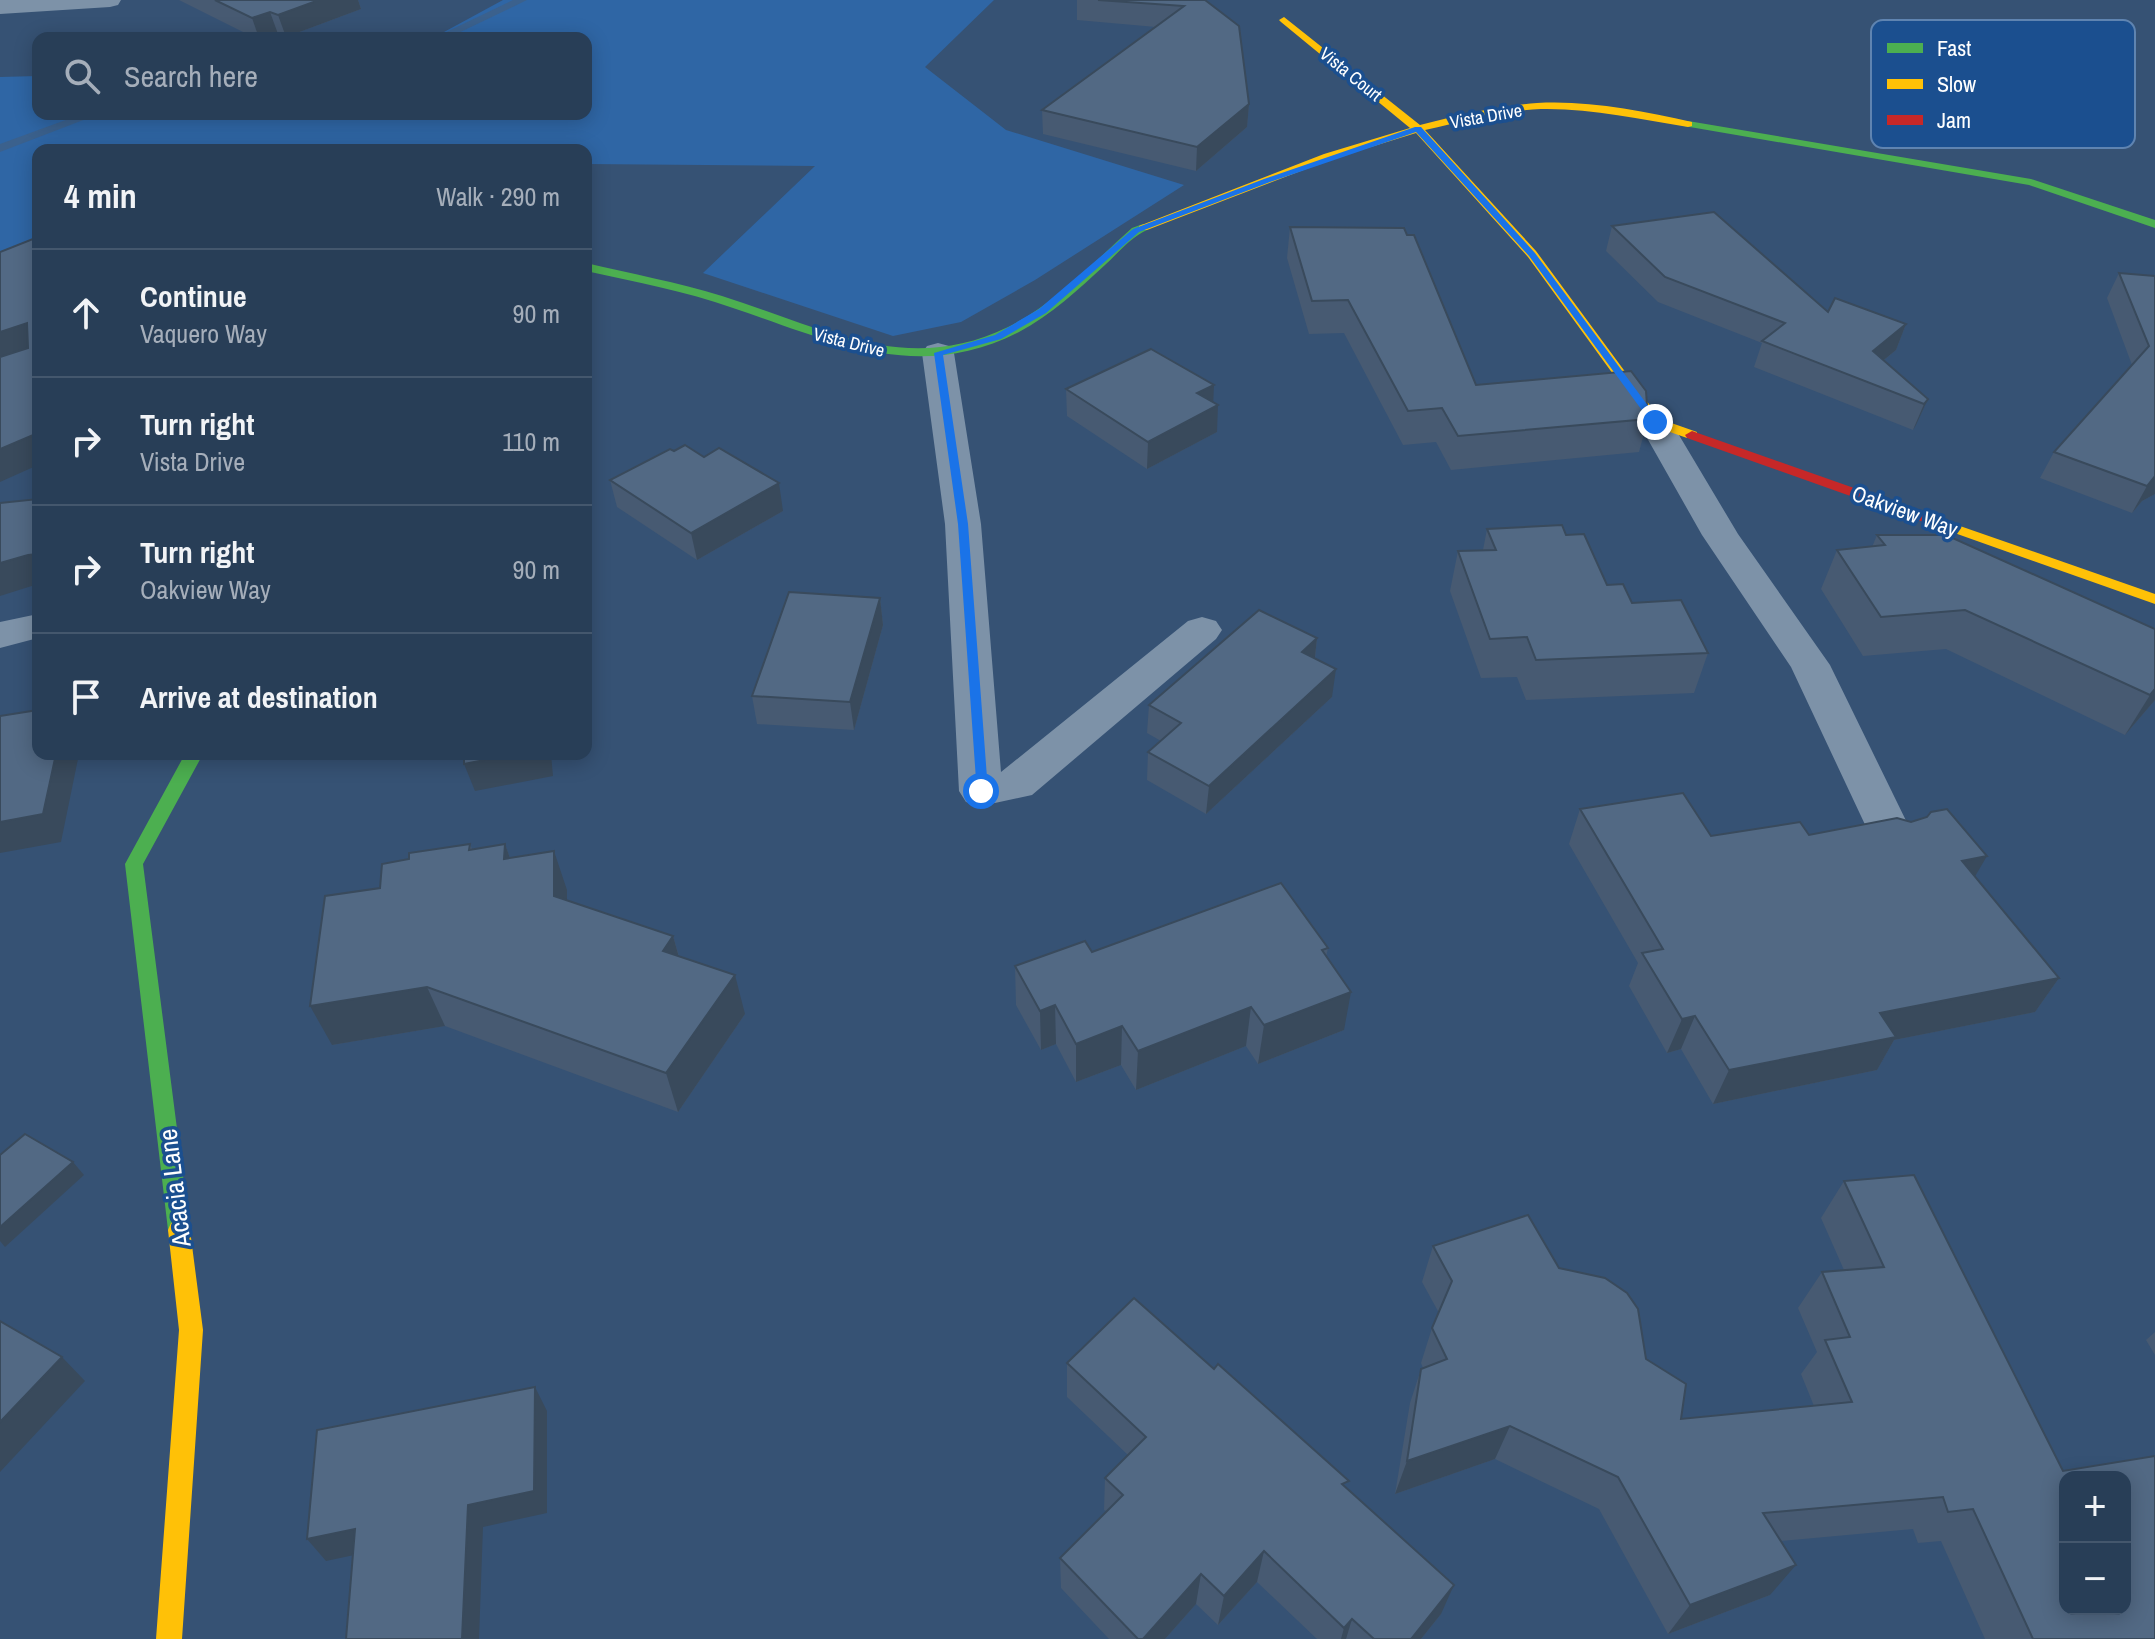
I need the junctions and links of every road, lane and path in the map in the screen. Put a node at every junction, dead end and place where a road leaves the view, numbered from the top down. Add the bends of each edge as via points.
1 (110, 0) edge
2 (0, 7) edge
3 (1284, 20) dead end
4 (1418, 129) junction
5 (2155, 224) edge
6 (592, 268) edge
7 (938, 353) junction
8 (1655, 422) junction
9 (2155, 599) edge
10 (32, 627) edge
11 (1202, 630) dead end
12 (0, 635) edge
13 (191, 760) edge
14 (1892, 837) edge
15 (169, 1639) edge

1 - 2 street
3 - 4 street, Vista Court
4 - 5 street, Vista Drive via 1521,108 1607,110 2031,182
4 - 7 street, Vista Drive via 1136,231 1042,311 998,337
4 - 8 street via 1532,254
6 - 7 street, Vista Drive via 700,293 839,344 884,354
7 - 11 street via 963,524 981,791 1017,784
8 - 9 street, Oakview Way
8 - 14 street via 1720,535 1810,665
10 - 12 street
13 - 15 street, Acacia Lane via 134,864 191,1330

